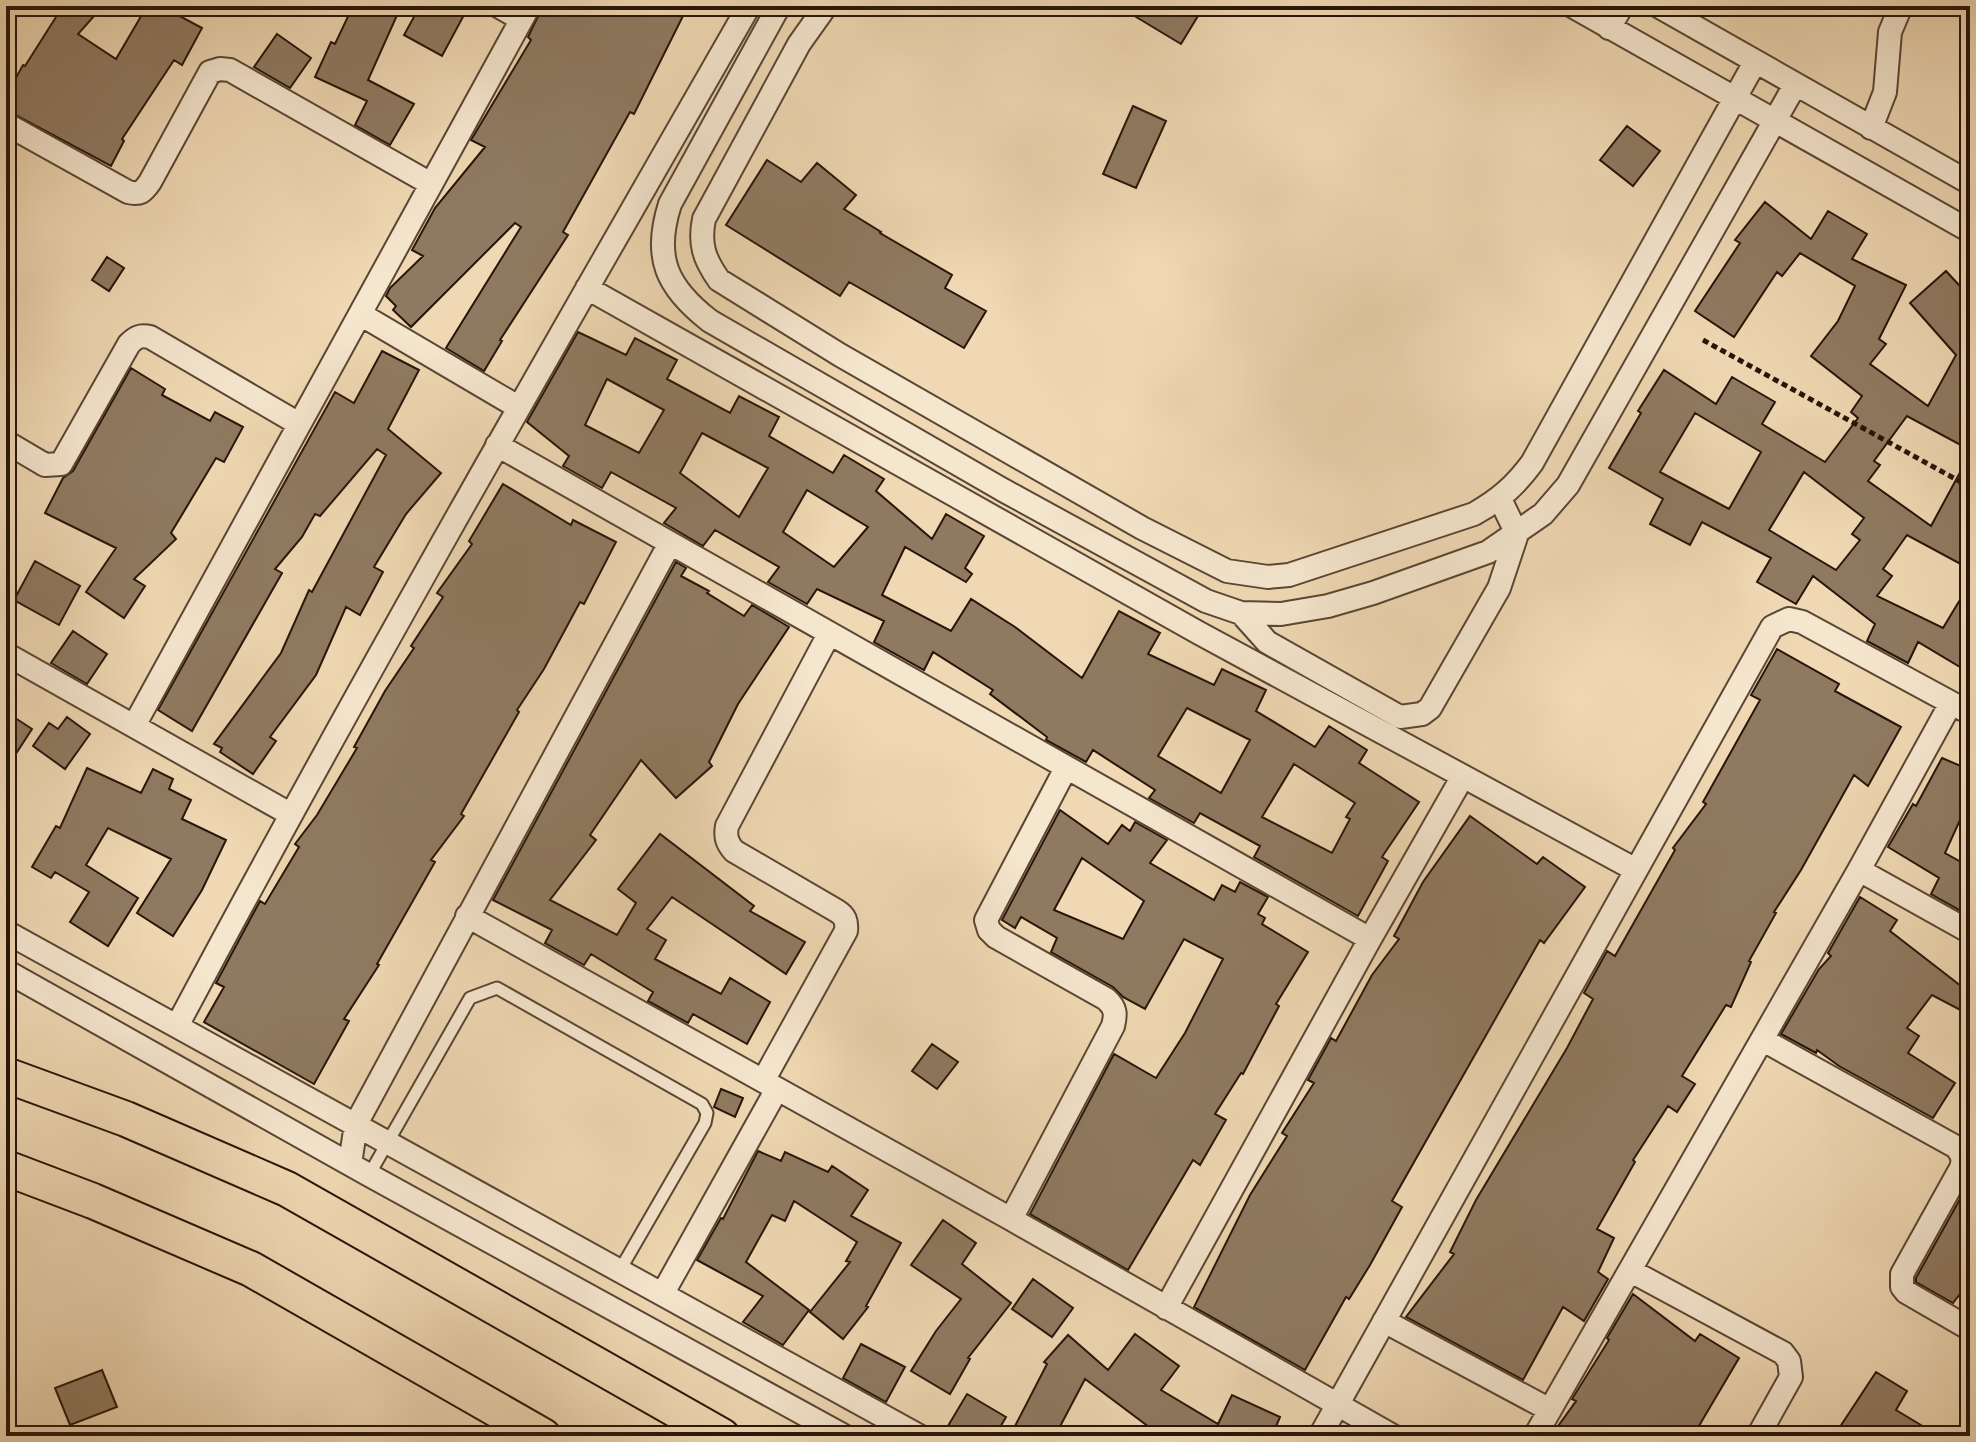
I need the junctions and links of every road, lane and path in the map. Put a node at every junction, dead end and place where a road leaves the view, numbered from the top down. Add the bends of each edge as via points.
1 (498, 6) edge
2 (749, 6) edge
3 (779, 6) edge
4 (826, 6) edge
5 (1572, 6) edge
6 (1622, 6) edge
7 (1658, 6) edge
8 (1901, 6) edge
9 (525, 12) edge
10 (1609, 28) junction
11 (1755, 62) junction
12 (1795, 85) junction
13 (1735, 99) junction
14 (1774, 122) junction
15 (6, 124) edge
16 (1871, 128) junction
17 (667, 149) junction
18 (691, 164) junction
19 (1970, 183) edge
20 (431, 184) junction
21 (1970, 231) edge
22 (587, 288) junction
23 (689, 304) junction
24 (360, 314) junction
25 (670, 334) junction
26 (1703, 340) dead end
27 (840, 355) junction
28 (822, 385) junction
29 (518, 407) junction
30 (299, 424) junction
31 (6, 442) edge
32 (497, 445) junction
33 (1970, 487) edge
34 (1500, 499) junction
35 (1517, 534) junction
36 (670, 543) junction
37 (1250, 576) junction
38 (1241, 613) junction
39 (829, 634) junction
40 (6, 654) edge
41 (1961, 708) edge
42 (135, 724) junction
43 (1066, 768) junction
44 (1463, 776) junction
45 (290, 814) junction
46 (1636, 870) junction
47 (1859, 870) junction
48 (467, 916) junction
49 (6, 932) edge
50 (1970, 932) edge
51 (1370, 939) junction
52 (6, 971) edge
53 (177, 1026) junction
54 (1763, 1040) junction
55 (6, 1075) edge
56 (770, 1085) junction
57 (356, 1124) junction
58 (387, 1141) junction
59 (6, 1168) edge
60 (359, 1170) junction
61 (1011, 1219) junction
62 (615, 1267) junction
63 (1631, 1271) junction
64 (663, 1293) junction
65 (591, 1297) junction
66 (1166, 1308) junction
67 (1384, 1321) junction
68 (1970, 1329) edge
69 (1337, 1406) junction
70 (1550, 1410) junction
71 (543, 1436) edge
72 (722, 1436) edge
73 (844, 1436) edge
74 (919, 1436) edge
75 (1320, 1436) edge
76 (1393, 1436) edge
77 (1535, 1436) edge
78 (1758, 1436) edge

1 - 9 street
2 - 17 street
3 - 18 street
4 - 27 street via 791,58 704,219 701,234 702,251 719,280
5 - 10 street
6 - 10 street
7 - 11 street
8 - 16 street via 1890,32 1885,92
9 - 20 street
10 - 13 street
11 - 12 street
11 - 13 street
12 - 14 street
12 - 16 street
13 - 14 street
13 - 34 street via 1532,463
14 - 21 street
14 - 35 street via 1568,485
15 - 20 street via 136,194 150,182 210,72 230,70
16 - 19 street
17 - 18 street
17 - 22 street
18 - 23 street via 661,231 662,255
20 - 24 street
22 - 25 street
22 - 29 street
23 - 25 street
23 - 28 street
24 - 29 street
24 - 30 street
25 - 44 street
26 - 33 path
27 - 28 street
27 - 37 street via 1142,528 1227,571
28 - 38 street via 1206,601
29 - 32 street
30 - 31 street via 143,335 129,344 61,464 45,465
30 - 42 street
32 - 36 street
32 - 45 street
34 - 35 street
34 - 37 street via 1474,514 1289,575
35 - 38 street via 1488,552 1328,606 1281,614
35 - 38 street via 1499,588 1422,714 1400,717 1297,661 1267,642
36 - 39 street
36 - 48 street
37 - 38 street
39 - 43 street
39 - 56 street via 727,826 734,851 837,911 847,924
40 - 42 street
41 - 46 street via 1802,622 1780,622 1772,627
41 - 47 street
42 - 45 street
43 - 51 street
43 - 61 street via 986,920 996,937 1106,999 1116,1014
44 - 46 street
44 - 51 street
45 - 53 street
46 - 67 street
47 - 50 street
47 - 54 street
48 - 56 street
48 - 57 street
49 - 53 street
51 - 66 street
52 - 60 street
53 - 57 street
54 - 63 street
54 - 68 street via 1956,1147 1961,1168 1901,1281 1906,1292
55 - 72 main road via 140,1125 287,1189
56 - 61 street
56 - 64 street
57 - 58 street
57 - 60 street
58 - 60 lane
58 - 62 street
58 - 62 lane via 470,998 497,988 702,1104 707,1113
59 - 71 main road via 251,1269
60 - 65 street
61 - 66 street
62 - 64 street
62 - 65 street
63 - 70 street
63 - 78 street via 1783,1353 1791,1377
64 - 74 street
65 - 73 street
66 - 69 street
67 - 69 street
67 - 70 street
69 - 75 street
69 - 76 street
70 - 77 street

